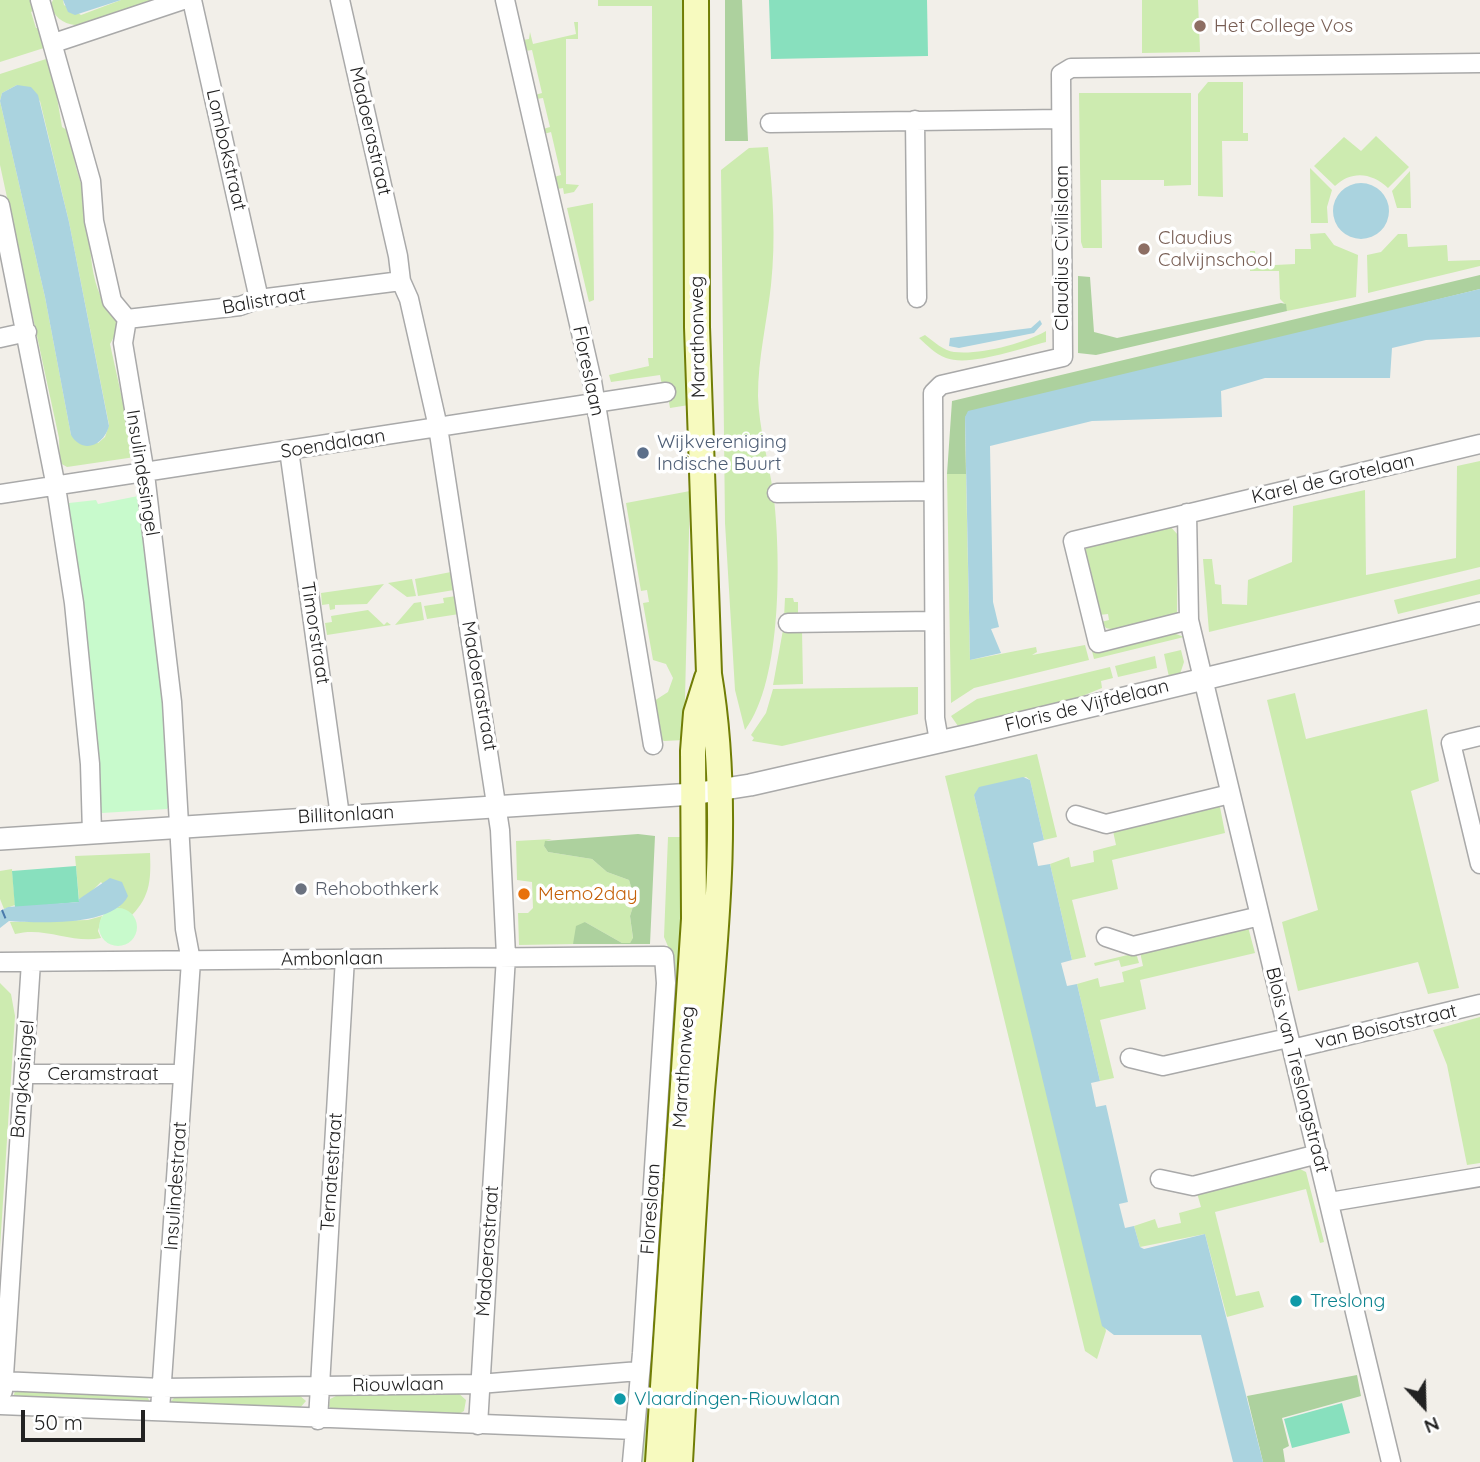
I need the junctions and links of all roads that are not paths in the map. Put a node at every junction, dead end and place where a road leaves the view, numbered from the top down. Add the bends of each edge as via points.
1 (40, 0) edge
2 (183, 0) edge
3 (192, 0) edge
4 (340, 0) edge
5 (505, 0) edge
6 (696, 0) edge
7 (54, 43) junction
8 (1480, 63) edge
9 (915, 120) junction
10 (1061, 120) junction
11 (770, 123) dead end
12 (0, 205) edge
13 (401, 281) junction
14 (917, 298) dead end
15 (260, 299) junction
16 (127, 319) junction
17 (27, 332) junction
18 (0, 338) edge
19 (666, 391) dead end
20 (596, 404) junction
21 (438, 427) junction
22 (1480, 444) edge
23 (289, 450) junction
24 (145, 474) junction
25 (56, 487) junction
26 (932, 491) junction
27 (777, 493) dead end
28 (0, 495) edge
29 (1187, 513) junction
30 (1480, 613) edge
31 (1189, 620) junction
32 (934, 621) junction
33 (788, 623) dead end
34 (709, 674) junction
35 (1202, 678) junction
36 (1480, 736) edge
37 (939, 741) junction
38 (653, 745) dead end
39 (719, 790) junction
40 (693, 794) junction
41 (1230, 794) junction
42 (495, 806) junction
43 (1076, 815) dead end
44 (340, 816) junction
45 (180, 826) junction
46 (92, 833) junction
47 (0, 839) edge
48 (1480, 864) edge
49 (1260, 916) junction
50 (1106, 937) dead end
51 (506, 956) junction
52 (664, 956) joint
53 (345, 958) junction
54 (191, 961) junction
55 (0, 962) edge
56 (31, 962) junction
57 (1480, 1004) edge
58 (1290, 1043) junction
59 (1130, 1058) dead end
60 (24, 1074) junction
61 (183, 1074) junction
62 (1318, 1154) junction
63 (1480, 1177) edge
64 (1160, 1179) dead end
65 (1330, 1202) junction
66 (639, 1371) junction
67 (2, 1381) edge
68 (479, 1384) junction
69 (318, 1387) junction
70 (162, 1388) junction
71 (1, 1405) edge
72 (160, 1410) junction
73 (318, 1420) junction
74 (478, 1425) junction
75 (635, 1430) junction
76 (632, 1462) edge
77 (658, 1462) edge
78 (680, 1462) edge
79 (1391, 1462) edge

1 - 7 street
2 - 7 street
3 - 15 street, Lombokstraat
4 - 13 street, Madoerastraat
5 - 20 street, Floreslaan
6 - 34 main road, Marathonweg via 697,327
7 - 16 street via 91,181 94,221 111,301
8 - 10 street, Claudius Civilislaan via 1071,68 1062,74
9 - 10 street
9 - 11 street
9 - 14 street
10 - 26 street, Claudius Civilislaan via 1063,357 941,385 933,393
12 - 17 street
13 - 15 street, Balistraat
13 - 21 street, Madoerastraat
15 - 16 street, Balistraat via 240,306
16 - 24 street, Insulindesingel via 123,343
17 - 18 street
17 - 25 street
19 - 20 street, Soendalaan
20 - 21 street, Soendalaan
20 - 38 street, Floreslaan
21 - 23 street, Soendalaan
21 - 42 street, Madoerastraat via 492,761
22 - 29 street, Karel de Grotelaan
23 - 24 street, Soendalaan
23 - 44 street, Timorstraat
24 - 25 street, Soendalaan
24 - 45 street, Insulindesingel via 172,702
25 - 28 street, Soendalaan
25 - 46 street via 85,711
26 - 27 street
26 - 32 street, Claudius Civilislaan
29 - 31 street
29 - 31 street, Karel de Grotelaan via 1073,541 1098,643
30 - 35 street, Floris de Vijfdelaan
31 - 35 street
32 - 33 street
32 - 37 street, Claudius Civilislaan
34 - 39 main road, Marathonweg
34 - 40 main road, Marathonweg via 696,713
35 - 37 street, Floris de Vijfdelaan
35 - 41 street, Blois van Treslongstraat
36 - 48 street via 1451,743
37 - 39 street, Floris de Vijfdelaan
39 - 40 street, Floris de Vijfdelaan
39 - 78 main road, Marathonweg via 716,941
40 - 42 street, Billitonlaan
40 - 77 main road, Marathonweg via 694,919
41 - 43 street via 1106,824
41 - 49 street, Blois van Treslongstraat
42 - 44 street, Billitonlaan
42 - 51 street, Madoerastraat
44 - 45 street, Billitonlaan
45 - 46 street, Billitonlaan
45 - 54 street, Insulindesingel
46 - 47 street, Billitonlaan
49 - 50 street via 1133,946
49 - 58 street, Blois van Treslongstraat
51 - 52 street, Ambonlaan
51 - 53 street, Ambonlaan
51 - 68 street, Madoerastraat
52 - 66 street, Floreslaan via 666,983
53 - 54 street, Ambonlaan
53 - 69 street, Ternatestraat
54 - 56 street, Ambonlaan
54 - 61 street, Insulindestraat
55 - 56 street, Ambonlaan
56 - 60 street, Bangkasingel
57 - 58 street, van Boisotstraat
58 - 59 street, van Boisotstraat via 1163,1066
58 - 62 street, Blois van Treslongstraat
60 - 61 street, Ceramstraat
60 - 67 street, Bangkasingel
61 - 70 street, Insulindestraat
62 - 64 street via 1192,1186
62 - 65 street, Blois van Treslongstraat
63 - 65 street
65 - 79 street, Blois van Treslongstraat
66 - 68 street, Riouwlaan
66 - 75 street, Floreslaan
67 - 70 street, Riouwlaan
67 - 71 street, Bangkasingel
68 - 69 street, Riouwlaan
68 - 74 street
69 - 70 street, Riouwlaan
69 - 73 street
70 - 72 street, Insulindestraat
71 - 72 street, Riouwlaan
72 - 73 street, Riouwlaan
73 - 74 street, Riouwlaan
74 - 75 street, Riouwlaan
75 - 76 street, Floreslaan

